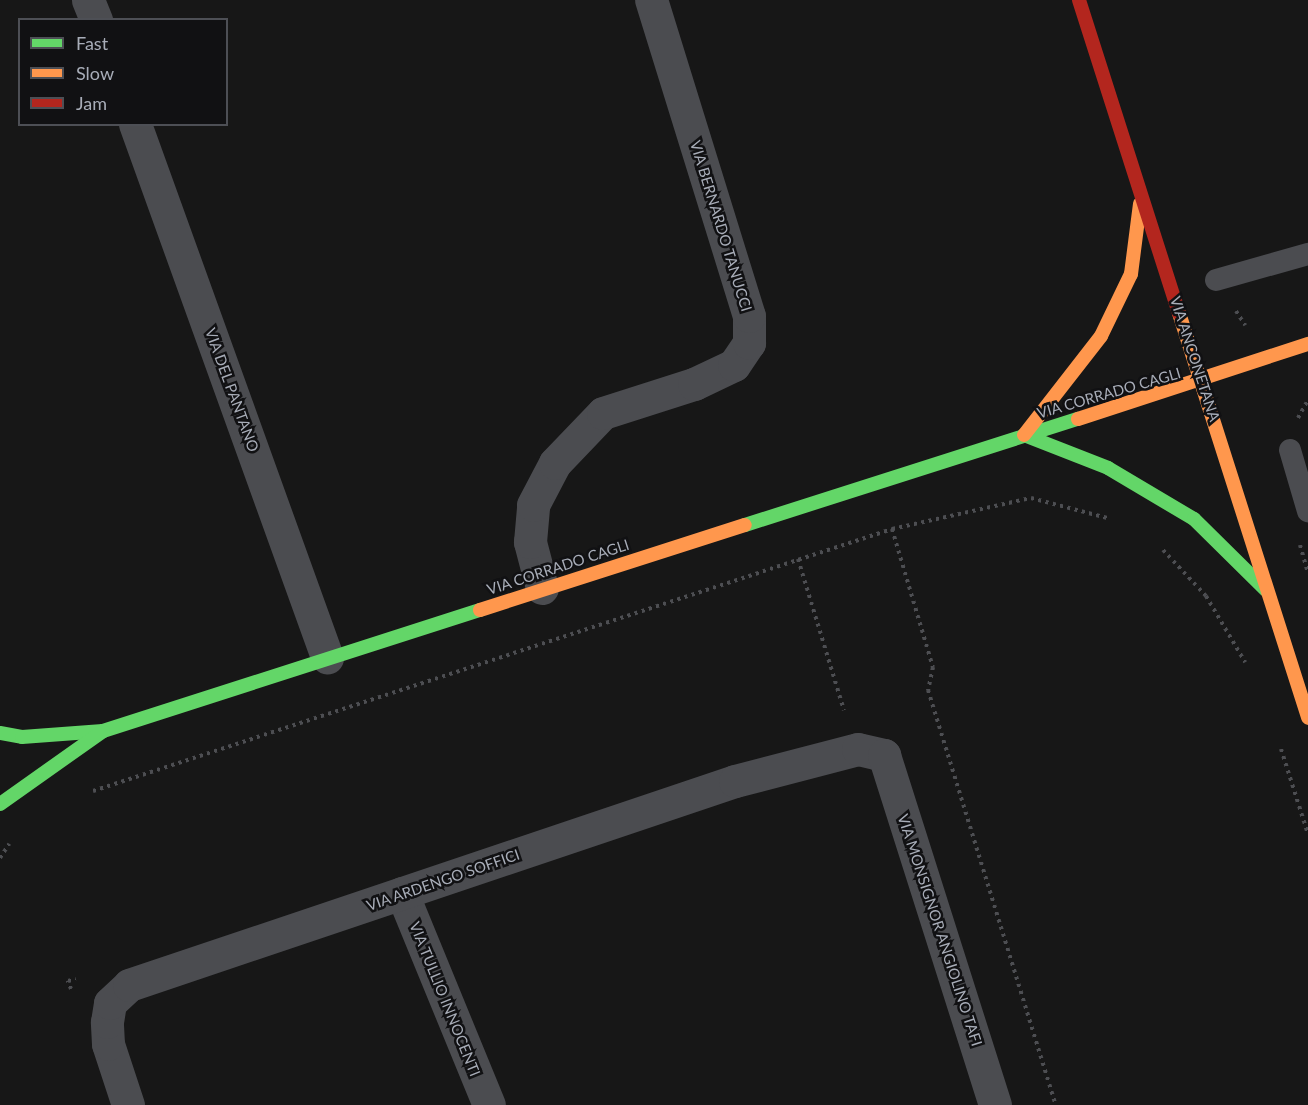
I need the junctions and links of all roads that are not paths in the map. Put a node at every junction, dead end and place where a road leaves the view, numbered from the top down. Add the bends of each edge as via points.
1 (88, 0) edge
2 (651, 0) edge
3 (1079, 0) edge
4 (95, 18) edge
5 (136, 126) edge
6 (1141, 196) junction
7 (1308, 254) edge
8 (1216, 280) dead end
9 (1308, 344) edge
10 (1203, 382) junction
11 (1024, 435) junction
12 (1290, 450) dead end
13 (1308, 511) edge
14 (542, 588) junction
15 (1269, 593) junction
16 (327, 657) junction
17 (1308, 718) edge
18 (103, 731) junction
19 (0, 733) edge
20 (884, 755) joint
21 (0, 804) edge
22 (402, 893) junction
23 (128, 1105) edge
24 (489, 1105) edge
25 (995, 1105) edge

1 - 4 street
2 - 14 street, VIA BERNARDO TANUCCI via 748,316 749,343 734,365 694,384 603,413 555,463 533,505 530,542
3 - 6 main road, VIA ANCONETANA
5 - 16 street, VIA DEL PANTANO
6 - 10 main road, VIA ANCONETANA
6 - 11 main road, VIA CORRADO CAGLI via 1131,274 1106,326
7 - 8 lane
9 - 10 main road, VIA CORRADO CAGLI
10 - 11 main road, VIA CORRADO CAGLI
10 - 15 main road, VIA ANCONETANA
11 - 14 main road, VIA CORRADO CAGLI
11 - 15 main road, VIA CORRADO CAGLI via 1108,468 1194,519
12 - 13 lane
14 - 16 main road, VIA CORRADO CAGLI
15 - 17 main road, VIA ANCONETANA
16 - 18 main road, VIA CORRADO CAGLI
18 - 19 main road via 22,737
18 - 21 main road
20 - 22 street, VIA ARDENGO SOFFICI via 858,749 735,781
20 - 25 street, VIA MONSIGNOR ANGIOLINO TAFI
22 - 23 street, VIA ARDENGO SOFFICI via 129,986 110,1004 107,1022 108,1044
22 - 24 street, VIA TULLIO INNOCENTI

